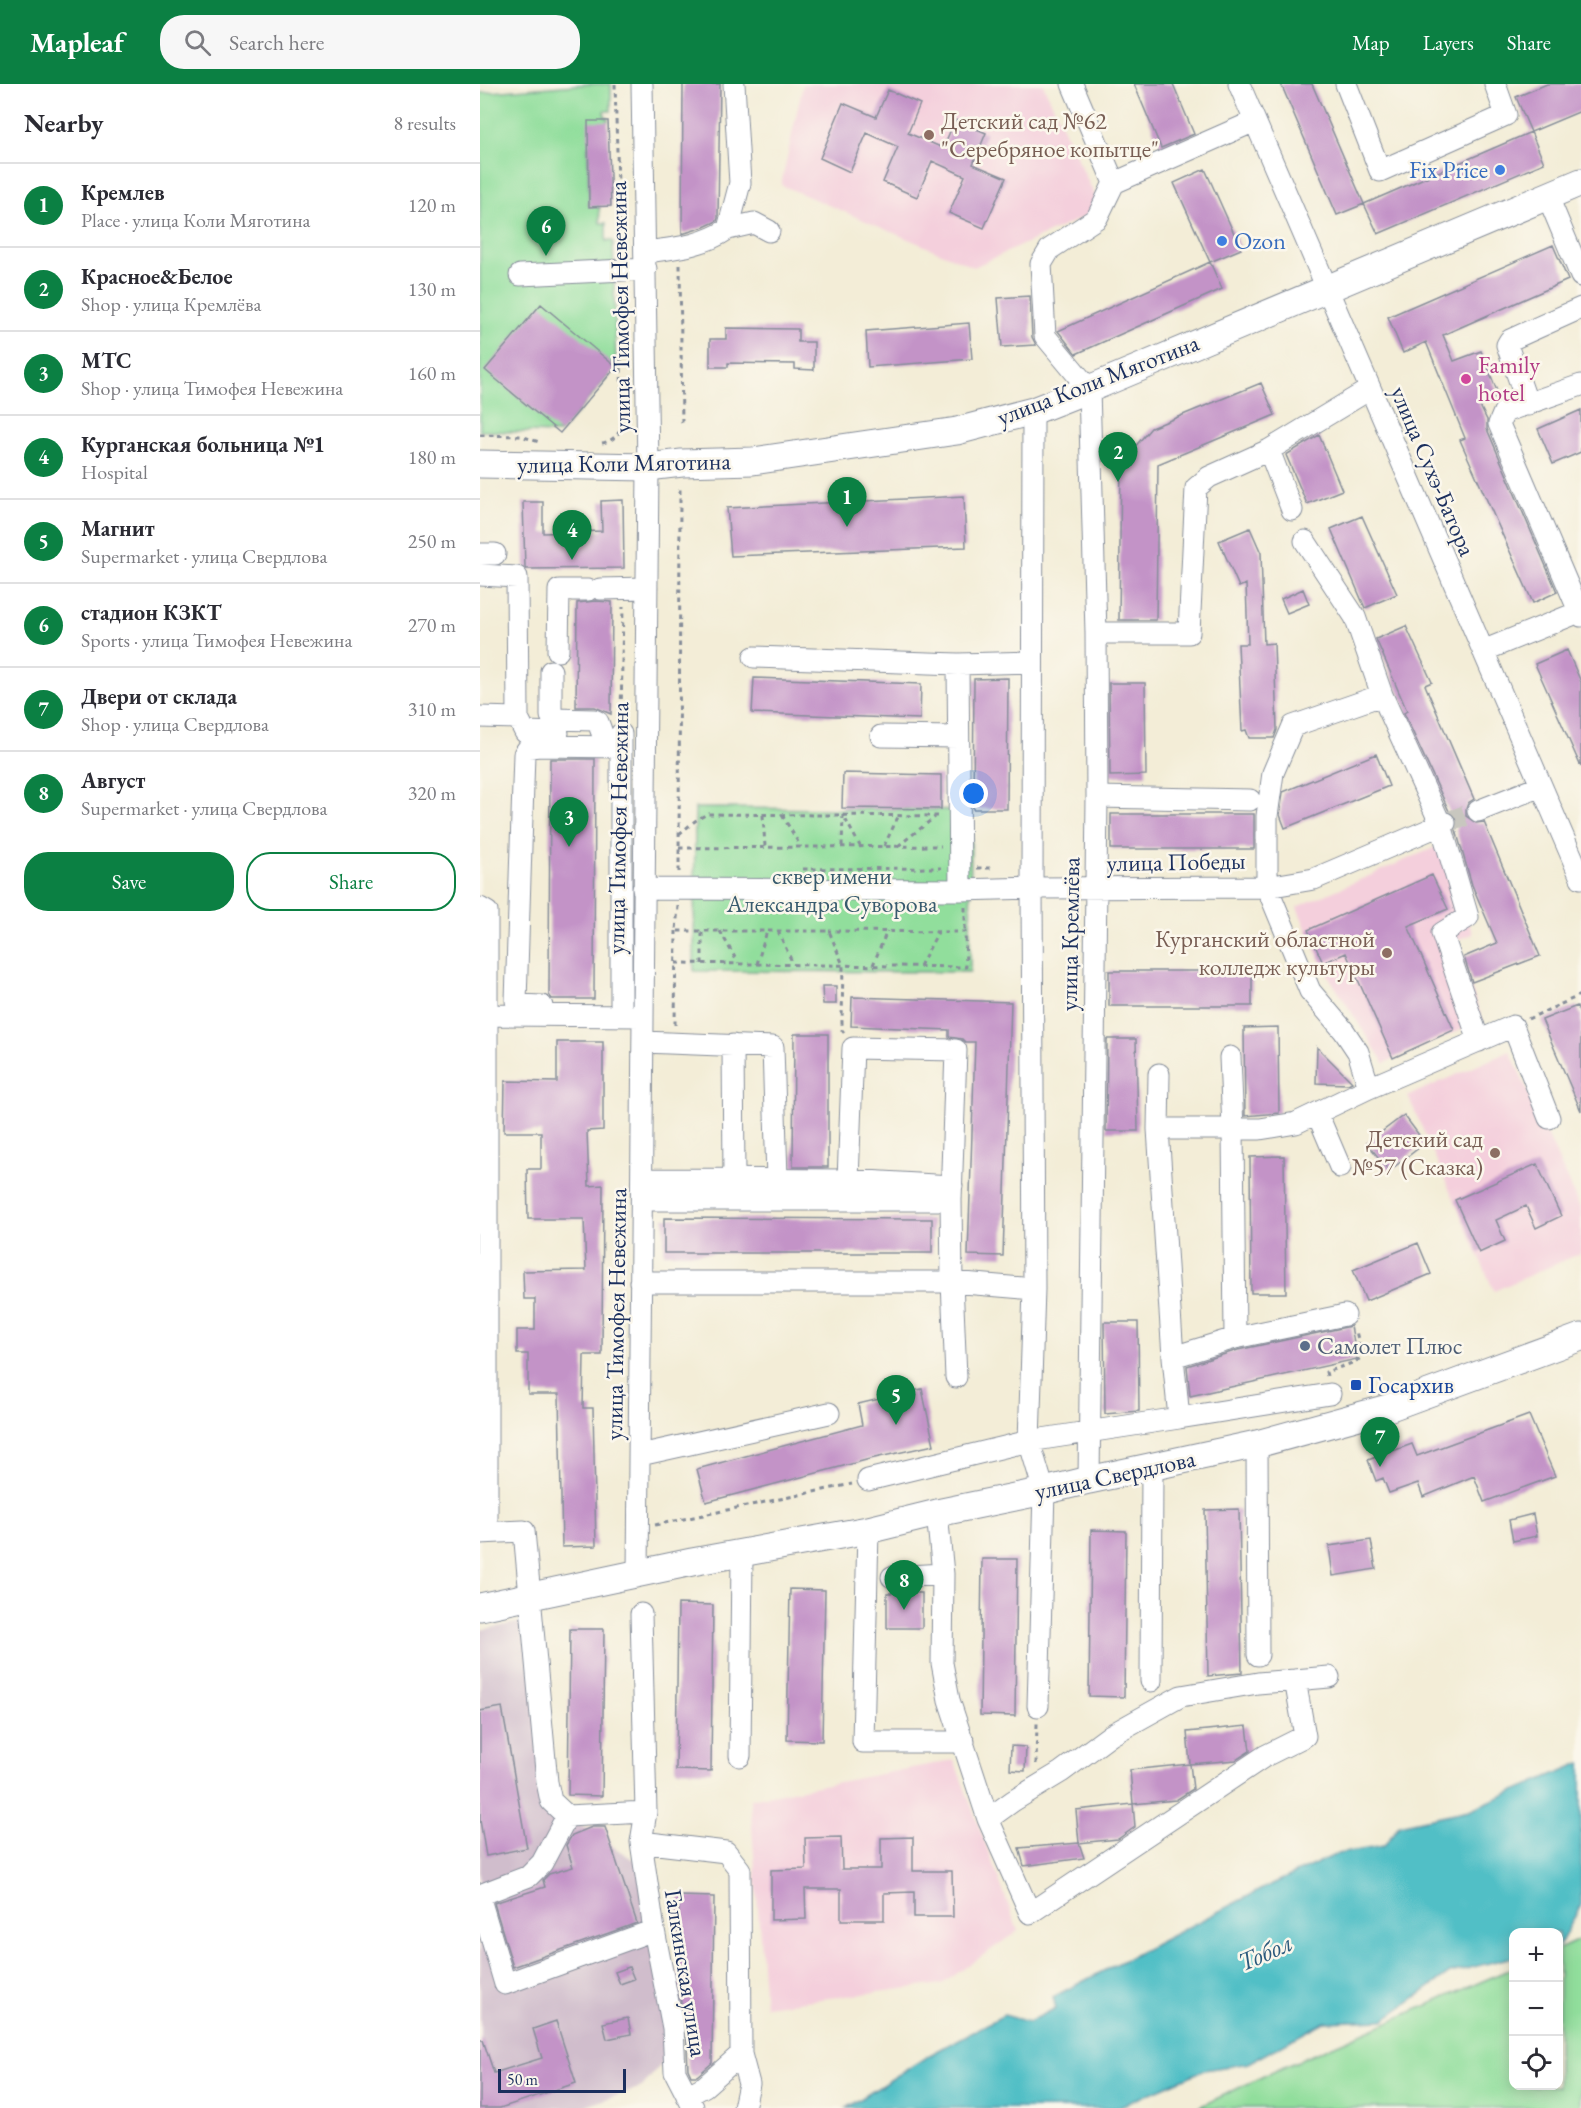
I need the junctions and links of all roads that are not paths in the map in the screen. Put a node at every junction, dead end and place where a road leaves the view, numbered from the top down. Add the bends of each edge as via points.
1 (642, 84) edge
2 (734, 84) edge
3 (1072, 84) edge
4 (1239, 84) edge
5 (1346, 84) edge
6 (1494, 84) edge
7 (1254, 121) junction
8 (1581, 182) edge
9 (1114, 183) junction
10 (1548, 197) junction
11 (728, 229) junction
12 (769, 231) dead end
13 (646, 261) junction
14 (520, 275) dead end
15 (1581, 276) edge
16 (1326, 288) junction
17 (1581, 308) edge
18 (1581, 385) edge
19 (1089, 389) junction
20 (1370, 389) junction
21 (1528, 405) junction
22 (1033, 411) junction
23 (1269, 450) junction
24 (480, 464) edge
25 (648, 467) junction
26 (1292, 510) dead end
27 (1305, 541) dead end
28 (480, 576) edge
29 (647, 588) junction
30 (1580, 614) edge
31 (1096, 633) junction
32 (558, 651) dead end
33 (1483, 651) junction
34 (754, 657) dead end
35 (1032, 662) junction
36 (958, 664) junction
37 (551, 671) dead end
38 (1382, 695) junction
39 (480, 717) edge
40 (518, 718) junction
41 (645, 733) junction
42 (881, 736) dead end
43 (958, 737) junction
44 (615, 738) junction
45 (1541, 786) junction
46 (1097, 797) junction
47 (1250, 800) dead end
48 (1479, 811) tunnel mouth
49 (1443, 824) junction
50 (1579, 866) edge
51 (1267, 887) junction
52 (1032, 888) junction
53 (1096, 888) junction
54 (643, 889) junction
55 (963, 890) junction
56 (480, 908) edge
57 (621, 1011) junction
58 (487, 1015) junction
59 (642, 1016) junction
60 (484, 1038) edge
61 (1479, 1041) junction
62 (643, 1042) junction
63 (733, 1045) junction
64 (1230, 1057) dead end
65 (1159, 1074) dead end
66 (1369, 1088) junction
67 (1317, 1113) junction
68 (1549, 1118) dead end
69 (1158, 1129) junction
70 (1233, 1129) junction
71 (1340, 1167) dead end
72 (643, 1179) junction
73 (734, 1179) junction
74 (777, 1179) junction
75 (848, 1180) junction
76 (951, 1193) junction
77 (643, 1200) junction
78 (640, 1282) junction
79 (952, 1282) junction
80 (1034, 1288) junction
81 (1350, 1323) road end
82 (1581, 1337) edge
83 (1235, 1338) junction
84 (1173, 1357) junction
85 (956, 1377) dead end
86 (1330, 1394) road end
87 (829, 1413) dead end
88 (1185, 1417) junction
89 (1089, 1433) junction
90 (1029, 1441) junction
91 (1257, 1444) junction
92 (640, 1455) junction
93 (1152, 1467) junction
94 (868, 1480) road end
95 (1089, 1480) junction
96 (1044, 1491) junction
97 (937, 1513) junction
98 (868, 1530) junction
99 (483, 1533) edge
100 (742, 1554) junction
101 (638, 1573) junction
102 (944, 1574) junction
103 (892, 1577) dead end
104 (531, 1596) junction
105 (480, 1607) edge
106 (641, 1614) dead end
107 (1258, 1655) dead end
108 (1329, 1677) dead end
109 (1295, 1680) junction
110 (1151, 1681) dead end
111 (1038, 1706) road end
112 (964, 1742) junction
113 (740, 1756) dead end
114 (646, 1812) junction
115 (567, 1816) junction
116 (988, 1820) junction
117 (641, 1842) junction
118 (480, 1897) edge
119 (654, 1930) junction
120 (741, 2054) junction
121 (690, 2102) edge
122 (744, 2108) edge

1 - 13 street, улица Тимофея Невежина
2 - 11 street via 740,183
3 - 9 street
4 - 7 street, улица Сухэ-Батора
5 - 6 street via 1380,171 1506,115
7 - 9 street
7 - 16 street, улица Сухэ-Батора
8 - 10 main road, улица Коли Мяготина
9 - 19 street via 1097,218 1050,249 1041,264 1045,336
10 - 15 street
10 - 16 main road, улица Коли Мяготина
11 - 12 street via 754,223
11 - 13 street via 714,238
13 - 14 street via 620,270
13 - 25 street, улица Тимофея Невежина
16 - 19 main road, улица Коли Мяготина
16 - 20 street, улица Сухэ-Батора
17 - 21 street via 1506,345
18 - 21 street
19 - 22 main road, улица Коли Мяготина
19 - 31 street, улица Кремлёва
20 - 23 street
20 - 33 street, улица Сухэ-Батора
21 - 30 street via 1504,412 1499,424
22 - 25 main road, улица Коли Мяготина via 903,440 753,461
22 - 35 street, улица Кремлёва
23 - 26 street
23 - 31 street via 1209,477 1196,488 1189,633
24 - 25 main road, улица Коли Мяготина
25 - 29 street, улица Тимофея Невежина
27 - 38 street via 1355,617
28 - 40 street via 517,577
29 - 32 street via 559,590
29 - 41 street, улица Тимофея Невежина
30 - 33 street
31 - 46 street, улица Кремлёва
33 - 45 street, улица Сухэ-Батора
34 - 36 street
35 - 36 street
35 - 52 street, улица Кремлёва
36 - 43 street
37 - 44 street via 553,719 594,720
38 - 49 street
38 - 51 street via 1293,726 1273,773 1267,816
39 - 40 street
40 - 44 street via 525,732
41 - 44 street
41 - 54 street, улица Тимофея Невежина
42 - 43 street
43 - 55 street
44 - 57 street
44 - 57 street via 529,747 524,754 516,1001 522,1006
45 - 48 street
45 - 50 street, улица Сухэ-Батора
46 - 47 street
46 - 53 street, улица Кремлёва
49 - 51 street, улица Победы via 1314,879
49 - 61 street via 1468,917 1442,933
51 - 53 street, улица Победы
51 - 66 street via 1310,991 1359,1052
52 - 53 street, улица Победы
52 - 55 street, улица Победы
52 - 80 street, улица Кремлёва
53 - 89 street, улица Кремлёва
54 - 55 street, улица Победы
54 - 59 street, улица Тимофея Невежина
56 - 58 street via 487,912
57 - 58 street
57 - 59 street
58 - 60 street
59 - 62 street, улица Тимофея Невежина
60 - 99 street
61 - 66 street
61 - 68 street via 1513,1026
62 - 63 street
62 - 72 street, улица Тимофея Невежина
63 - 73 street
63 - 74 street via 773,1047
64 - 70 street
65 - 69 street
66 - 67 street
67 - 70 street via 1296,1123
67 - 71 street
69 - 70 street
69 - 84 street
70 - 83 street
72 - 73 street
72 - 77 street, улица Тимофея Невежина
73 - 74 street
74 - 75 street
75 - 76 street
75 - 76 street via 853,1048 956,1050
76 - 77 street
76 - 79 street
77 - 78 street, улица Тимофея Невежина
78 - 79 street
78 - 92 street, улица Тимофея Невежина
79 - 80 street
79 - 85 street
80 - 90 street, улица Кремлёва
81 - 83 street
82 - 91 main road, улица Свердлова via 1388,1408
83 - 84 street
84 - 88 street
86 - 88 street
87 - 92 street
88 - 89 street
89 - 90 street
89 - 95 street, улица Кремлёва
90 - 94 street
90 - 96 street, улица Кремлёва
91 - 93 main road, улица Свердлова
91 - 107 street
92 - 101 street, улица Тимофея Невежина
93 - 95 main road, улица Свердлова
93 - 110 street
95 - 96 main road, улица Свердлова
96 - 97 main road, улица Свердлова
96 - 111 street, улица Кремлёва
97 - 98 main road, улица Свердлова
97 - 102 street
98 - 100 main road, улица Свердлова
98 - 112 street via 862,1742
99 - 104 street via 524,1532
100 - 101 main road, улица Свердлова
100 - 113 street
101 - 104 main road, улица Свердлова
102 - 103 street
102 - 112 street via 942,1663 949,1700
104 - 105 main road, улица Свердлова
104 - 115 street via 547,1782 551,1801
106 - 114 street, Галкинская улица
108 - 109 street
109 - 116 street via 1181,1696 1111,1735
109 - 116 street via 1305,1736 1265,1756 1030,1913
112 - 116 street
114 - 115 street
114 - 117 street, Галкинская улица
115 - 118 street via 542,1863 529,1876
117 - 119 street, Галкинская улица
117 - 120 street via 726,1852 740,1870
118 - 119 street via 504,1984
119 - 121 street, Галкинская улица via 673,2028 675,2072
120 - 121 street
120 - 122 street via 749,2084

